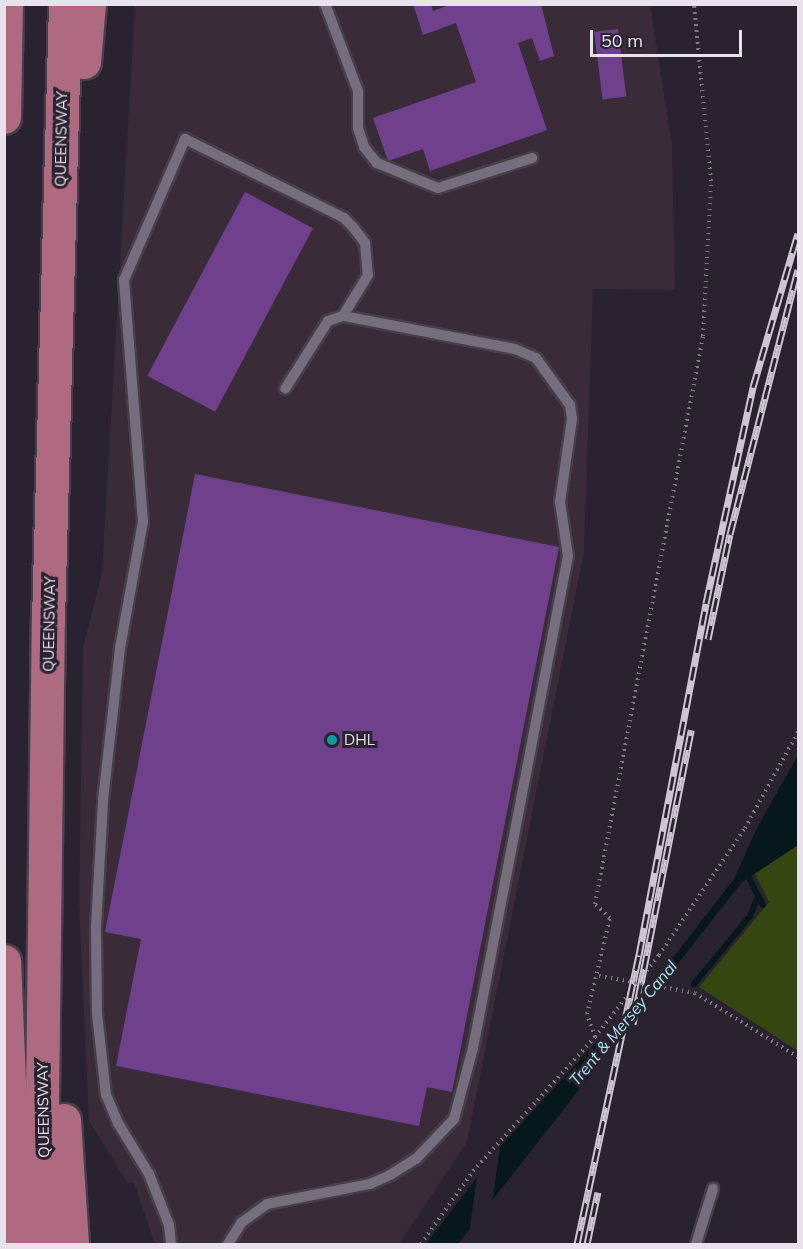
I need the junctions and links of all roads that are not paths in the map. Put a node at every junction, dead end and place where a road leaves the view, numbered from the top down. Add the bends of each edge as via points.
1 (6, 4) edge
2 (65, 4) edge
3 (89, 4) edge
4 (325, 4) edge
5 (4, 117) edge
6 (532, 158) dead end
7 (344, 316) junction
8 (55, 385) junction
9 (285, 389) dead end
10 (48, 620) junction
11 (4, 961) edge
12 (713, 1189) dead end
13 (16, 1245) edge
14 (46, 1245) edge
15 (72, 1245) edge
16 (171, 1245) edge
17 (228, 1245) edge
18 (696, 1245) edge

1 - 5 highway
2 - 8 highway, QUEENSWAY
3 - 8 highway
4 - 6 lane via 358,91 358,128 364,147 377,163 438,188
7 - 9 lane via 328,321
7 - 16 lane via 369,275 365,243 353,227 344,218 185,139 124,280 143,522 120,648 103,800 96,937 97,1013 106,1095 153,1184 169,1225
7 - 17 lane via 515,349 536,358 570,405 572,418 560,502 568,556 473,1047 454,1119 416,1159 390,1174 370,1184 267,1204 247,1218
8 - 10 highway, QUEENSWAY
10 - 14 highway, QUEENSWAY via 42,1098
10 - 15 highway via 57,971
11 - 13 highway, QUEENSWAY
12 - 18 lane

